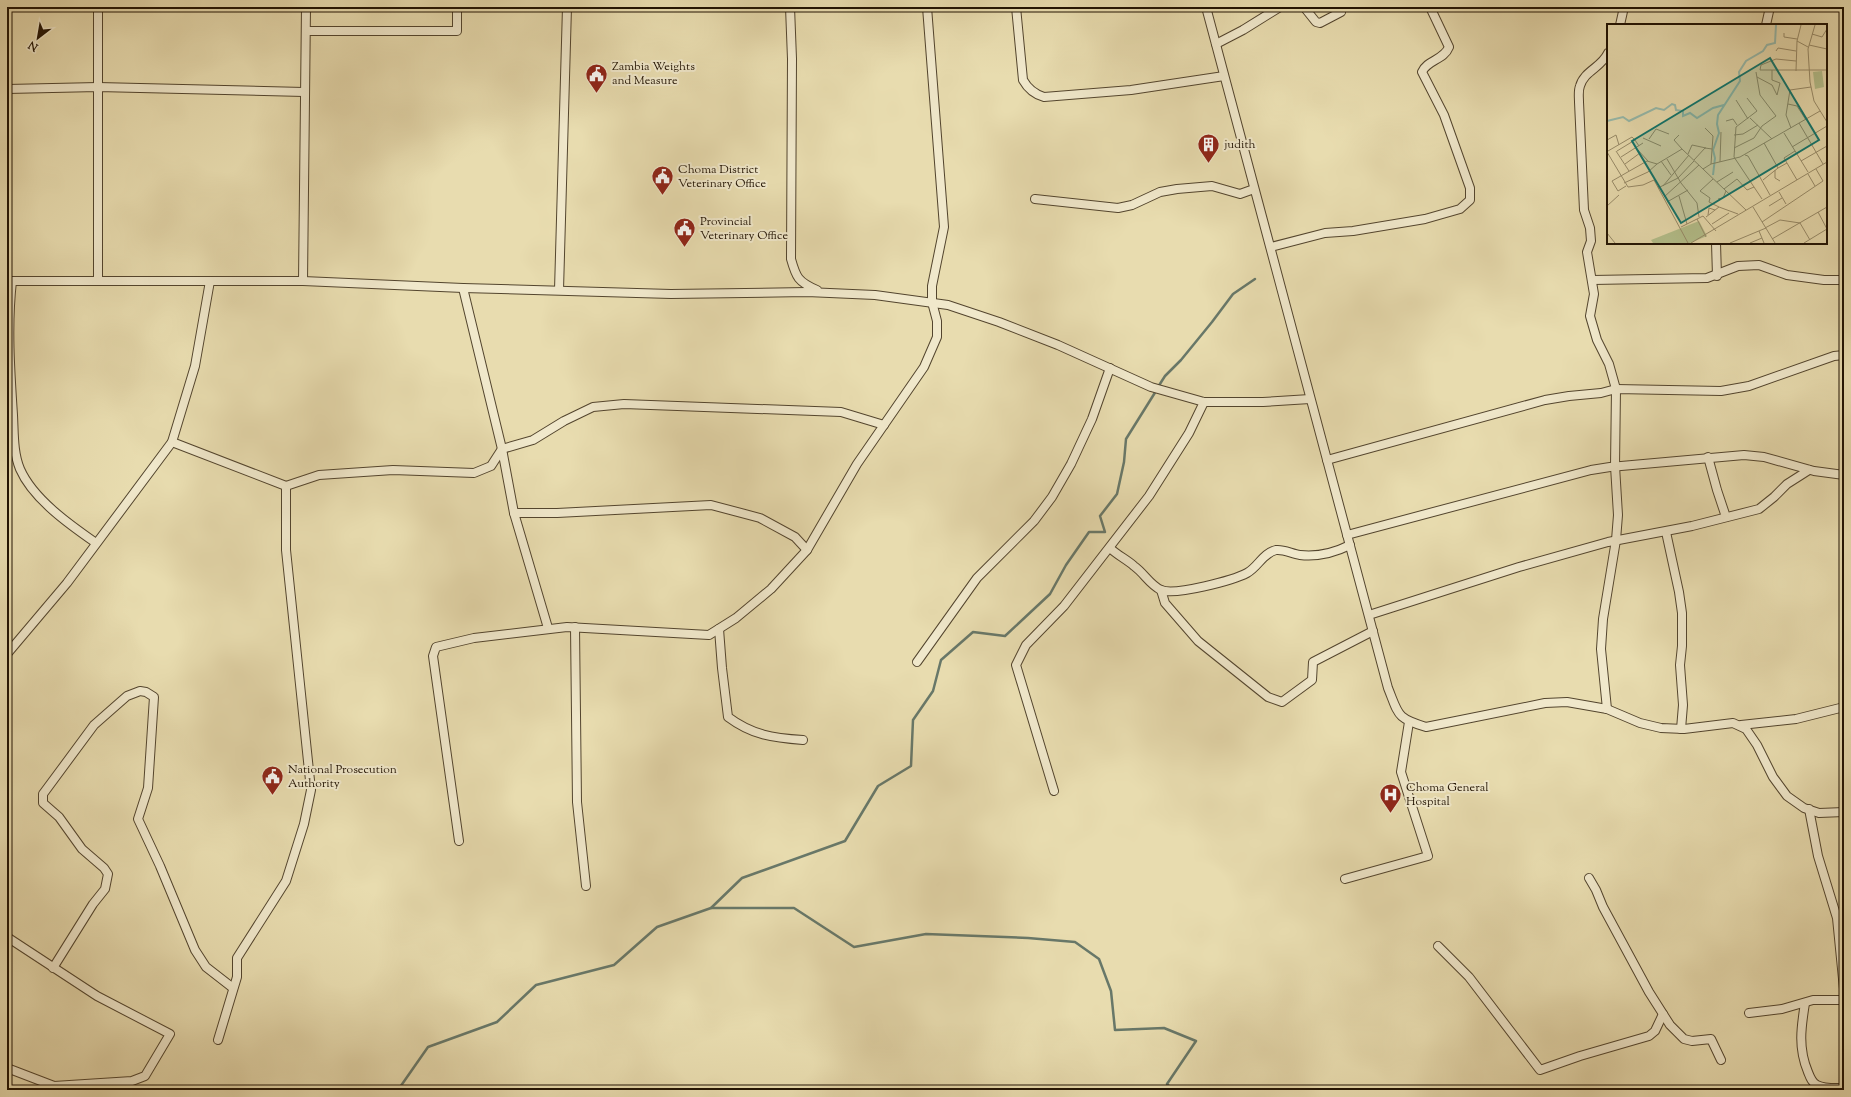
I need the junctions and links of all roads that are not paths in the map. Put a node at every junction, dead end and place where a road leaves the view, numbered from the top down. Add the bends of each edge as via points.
1 (98, 7) edge
2 (306, 7) edge
3 (457, 7) edge
4 (566, 7) edge
5 (790, 7) edge
6 (927, 7) edge
7 (1016, 7) edge
8 (1206, 7) edge
9 (1280, 7) edge
10 (1304, 7) edge
11 (1430, 7) edge
12 (1624, 7) edge
13 (1770, 7) edge
14 (1341, 12) dead end
15 (1620, 24) edge
16 (1766, 24) edge
17 (306, 31) junction
18 (1216, 44) junction
19 (1607, 56) edge
20 (1224, 76) junction
21 (98, 87) junction
22 (7, 89) edge
23 (304, 92) junction
24 (1254, 189) junction
25 (1035, 199) dead end
26 (1716, 244) edge
27 (1271, 247) junction
28 (1717, 276) junction
29 (1592, 280) junction
30 (1844, 280) edge
31 (10, 281) edge
32 (98, 281) junction
33 (210, 281) junction
34 (303, 281) junction
35 (463, 288) junction
36 (559, 290) junction
37 (823, 292) junction
38 (932, 302) junction
39 (1844, 355) edge
40 (1110, 368) junction
41 (1616, 389) junction
42 (1310, 399) junction
43 (1204, 402) junction
44 (884, 425) junction
45 (172, 442) junction
46 (502, 449) junction
47 (1708, 457) junction
48 (1327, 460) junction
49 (1615, 466) junction
50 (1809, 470) junction
51 (1844, 475) edge
52 (286, 486) junction
53 (514, 513) junction
54 (1726, 517) junction
55 (1666, 532) junction
56 (1347, 534) junction
57 (1616, 540) junction
58 (96, 543) junction
59 (1350, 545) junction
60 (1110, 548) junction
61 (807, 550) junction
62 (1160, 590) junction
63 (1369, 615) junction
64 (575, 627) junction
65 (548, 628) junction
66 (720, 629) junction
67 (1373, 631) junction
68 (7, 654) edge
69 (917, 662) dead end
70 (1844, 708) edge
71 (1607, 709) junction
72 (1409, 722) junction
73 (1741, 725) junction
74 (1681, 729) junction
75 (803, 740) dead end
76 (1054, 791) dead end
77 (1809, 810) junction
78 (1844, 812) edge
79 (459, 841) dead end
80 (1589, 878) dead end
81 (1345, 880) dead end
82 (586, 886) dead end
83 (1841, 922) edge
84 (7, 937) edge
85 (1438, 946) dead end
86 (53, 968) junction
87 (233, 988) junction
88 (1844, 989) edge
89 (1844, 1000) edge
90 (1805, 1003) junction
91 (1750, 1013) dead end
92 (1663, 1014) junction
93 (218, 1040) dead end
94 (1721, 1060) dead end
95 (7, 1068) edge
96 (1817, 1088) edge
97 (1844, 1088) edge

1 - 21 street
2 - 17 street
3 - 17 street via 457,31
4 - 36 street
5 - 37 street via 790,259 796,277 806,286
6 - 38 street via 944,227 932,286
7 - 20 street via 1024,80 1027,88 1044,98
8 - 18 street
9 - 18 street
10 - 14 street via 1316,22 1320,23
11 - 27 street via 1448,47 1441,57 1425,67 1422,72 1444,115 1470,188 1470,200 1460,209 1425,218 1353,231 1326,233
12 - 15 street
13 - 16 street
17 - 23 street
18 - 20 street
19 - 29 street via 1585,77 1580,86 1584,210 1590,228 1591,241 1587,252
20 - 24 street
21 - 22 street
21 - 23 street
21 - 32 street
23 - 34 street
24 - 25 street via 1240,194 1212,186 1177,188 1118,208
24 - 27 street
26 - 28 street
27 - 42 street
28 - 29 street
28 - 30 street via 1738,266 1759,265 1791,276
29 - 41 street via 1594,294 1590,316
31 - 32 street
31 - 58 street via 10,381 15,450 20,469 44,501 70,525
32 - 33 street
33 - 34 street
33 - 45 street via 195,366
34 - 35 street
35 - 36 street
35 - 46 street
36 - 37 street via 672,294
37 - 38 street
38 - 40 street via 999,322 1058,344
38 - 44 street via 937,321 937,337 924,367
39 - 41 street via 1734,389
40 - 43 street via 1151,387
40 - 69 street via 1092,419 1052,497 1034,521 977,578
41 - 48 street via 1545,400
41 - 49 street
42 - 43 street
42 - 48 street
43 - 60 street via 1189,433 1149,496
44 - 46 street via 841,412 624,404 593,407 533,440
44 - 61 street via 857,464
45 - 52 street
45 - 58 street
46 - 52 street via 491,466 474,473 393,470 319,475
46 - 53 street
47 - 49 street
47 - 50 street via 1752,455
47 - 54 street
48 - 56 street
49 - 56 street via 1591,470
49 - 57 street via 1618,498
50 - 51 street
50 - 54 street via 1787,484 1759,508
52 - 87 street via 286,550 311,790 304,824 286,881 237,958 237,977
53 - 61 street via 711,505 760,518 795,537
53 - 65 street
54 - 55 street
55 - 57 street
55 - 74 street via 1682,618
56 - 59 street
57 - 63 street via 1519,567
57 - 71 street via 1603,619 1601,649
58 - 68 street via 67,583
59 - 62 street via 1334,553 1322,555 1299,555 1276,550 1267,554 1250,572 1239,577 1174,592
59 - 63 street
60 - 62 street via 1136,566
60 - 76 street via 1064,606 1026,645 1016,665
61 - 66 street via 771,589
62 - 67 street via 1164,604 1198,641 1268,697 1282,702 1312,680 1313,662
63 - 67 street
64 - 65 street
64 - 66 street via 709,635
64 - 82 street via 576,802
65 - 79 street via 474,638 436,647 433,656
66 - 75 street via 728,717 743,728 769,736
67 - 72 street via 1388,688 1399,716
70 - 73 street via 1796,719
71 - 72 street via 1567,702 1544,703 1426,727
71 - 74 street via 1640,723
72 - 81 street via 1401,772 1428,856
73 - 74 street via 1733,723
73 - 77 street via 1746,728 1773,777 1787,796
77 - 78 street via 1819,813
77 - 83 street via 1818,856
80 - 92 street
83 - 88 street
84 - 86 street
85 - 92 street via 1469,977 1540,1070 1649,1036
86 - 87 street via 105,888 108,874 82,849 59,817 43,803 43,794 94,725 127,696 134,692 146,692 154,697 151,750 148,788 138,819 195,950 206,967
86 - 95 street via 97,996 170,1034 144,1076 132,1081 54,1086
87 - 93 street
89 - 90 street via 1813,1000
90 - 91 street
90 - 96 street via 1802,1055 1812,1082
92 - 94 street via 1684,1039 1711,1039
96 - 97 street

